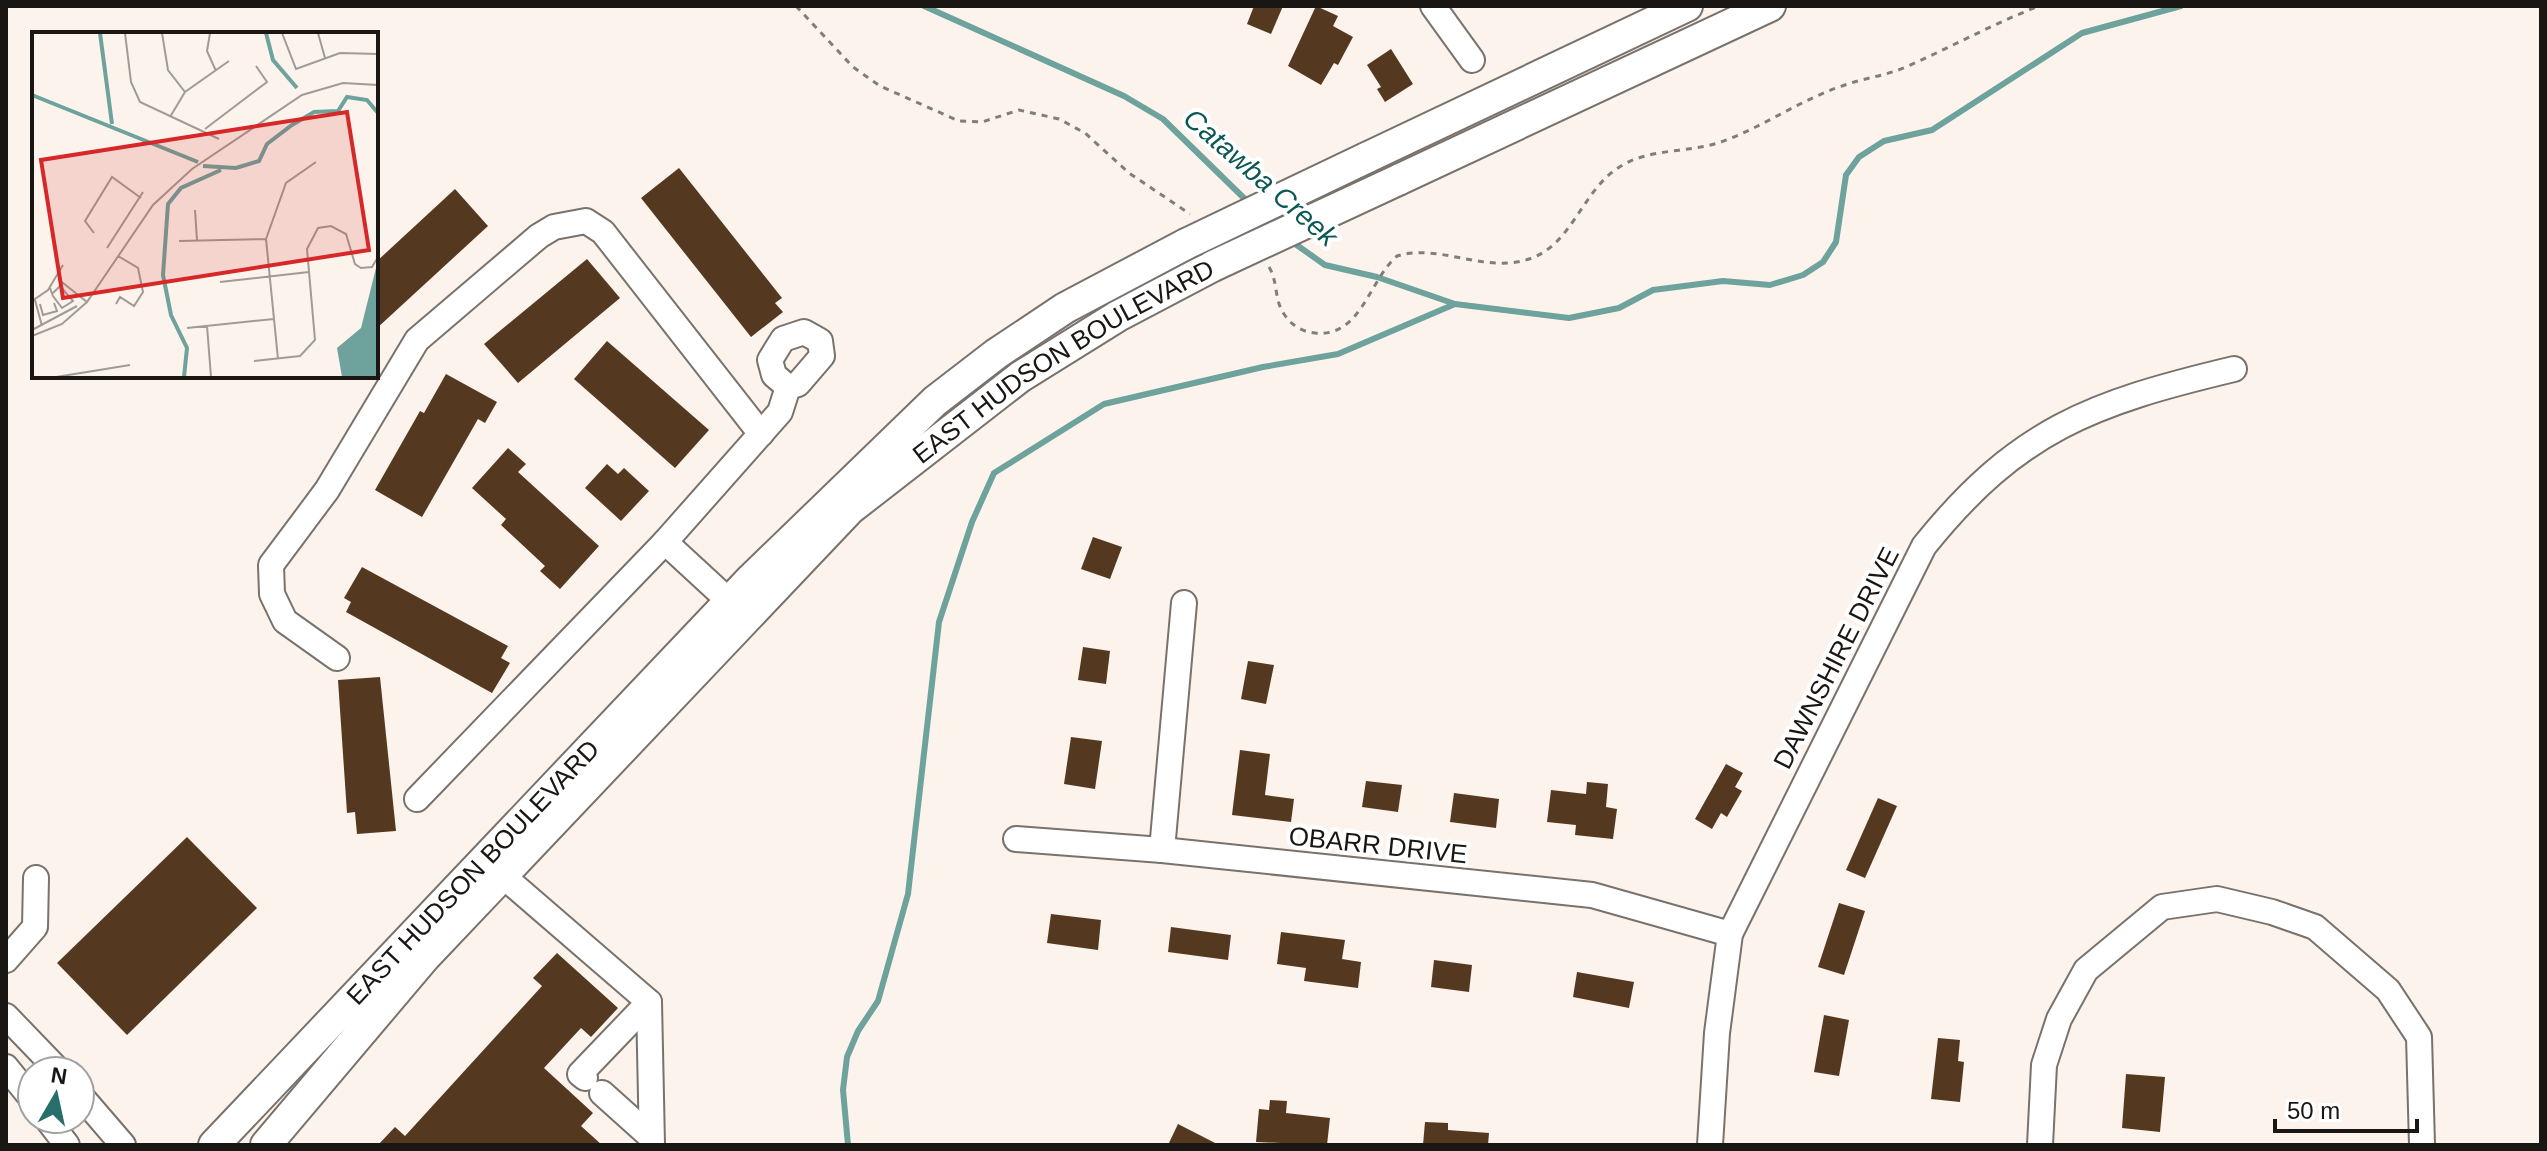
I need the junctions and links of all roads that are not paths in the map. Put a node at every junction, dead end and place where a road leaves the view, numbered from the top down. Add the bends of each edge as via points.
1 (1433, 6) edge
2 (1687, 6) edge
3 (1770, 6) edge
4 (1472, 60) dead end
5 (2234, 369) dead end
6 (788, 387) dead end
7 (761, 434) junction
8 (665, 542) junction
9 (1184, 603) dead end
10 (739, 609) junction
11 (337, 658) dead end
12 (417, 799) dead end
13 (1016, 839) dead end
14 (1162, 850) junction
15 (502, 875) junction
16 (36, 878) dead end
17 (1730, 934) junction
18 (6, 960) edge
19 (649, 1002) junction
20 (6, 1016) edge
21 (44, 1055) edge
22 (96, 1114) edge
23 (651, 1141) edge
24 (123, 1145) edge
25 (214, 1145) edge
26 (266, 1145) edge
27 (1710, 1145) edge
28 (2040, 1145) edge
29 (2422, 1145) edge

1 - 4 street
2 - 10 main road, EAST HUDSON BOULEVARD, bridge via 1194,233 1065,308 935,401
3 - 10 main road, EAST HUDSON BOULEVARD, bridge via 1213,266 1118,316 1020,377 850,509
5 - 17 street, DAWNSHIRE DRIVE via 2159,387 2078,416 2016,451 1959,502 1904,582
6 - 7 street via 785,405
7 - 8 street
7 - 11 street via 603,232 586,221 554,227 417,340 327,490 271,565 272,594 285,621
8 - 10 street
8 - 12 street
9 - 14 street
10 - 15 main road, EAST HUDSON BOULEVARD
10 - 25 main road, EAST HUDSON BOULEVARD
13 - 14 street, OBARR DRIVE
14 - 17 street, OBARR DRIVE via 1592,895
15 - 19 street
15 - 26 main road, EAST HUDSON BOULEVARD via 424,958
16 - 18 street via 35,927
17 - 27 street, DAWNSHIRE DRIVE
19 - 23 street
19 - 23 street via 580,1074
20 - 21 street
22 - 24 street
28 - 29 street via 2044,1065 2059,1019 2086,970 2162,907 2217,899 2315,927 2388,990 2419,1037

